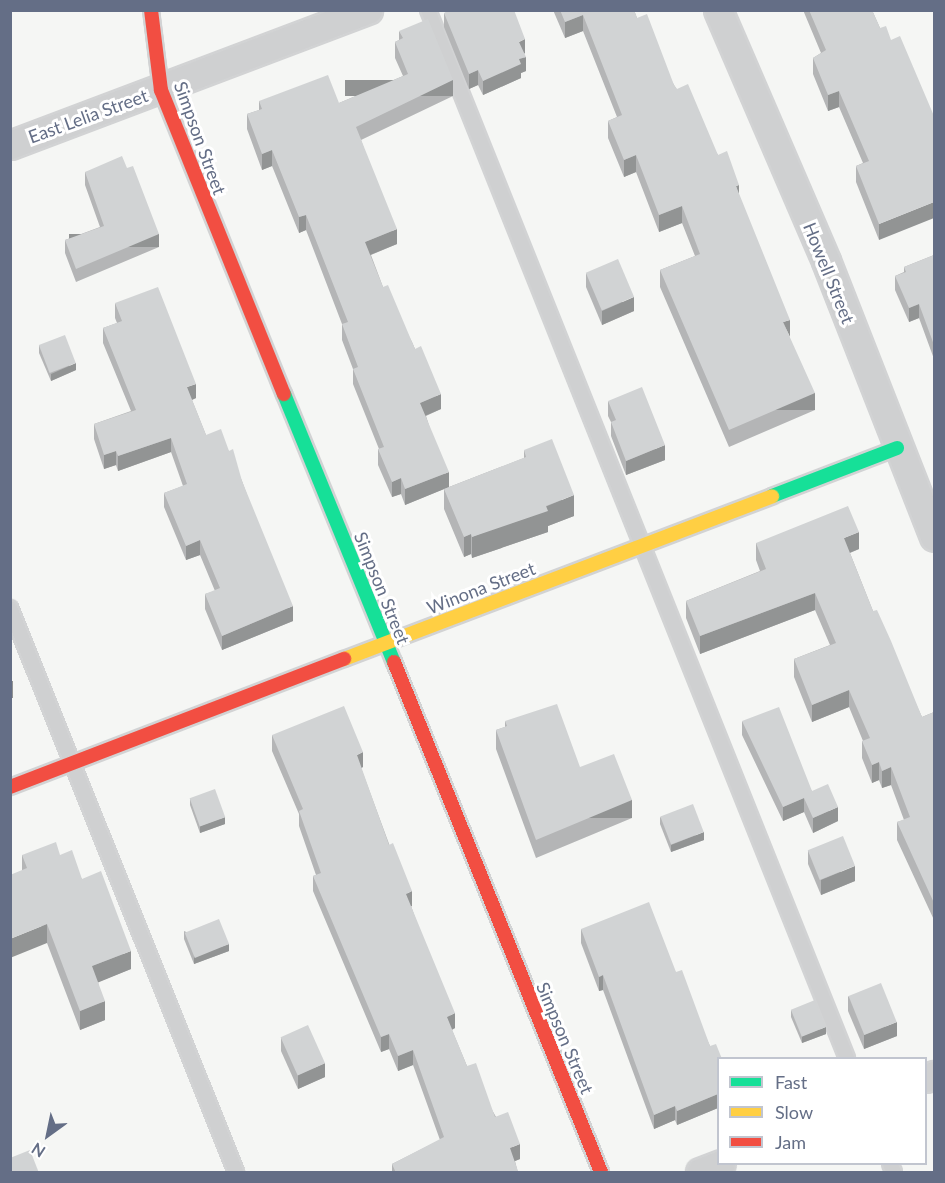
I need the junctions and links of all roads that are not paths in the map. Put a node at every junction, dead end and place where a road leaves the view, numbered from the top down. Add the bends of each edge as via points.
1 (151, 10) edge
2 (368, 10) edge
3 (428, 10) edge
4 (718, 10) edge
5 (161, 90) junction
6 (10, 145) edge
7 (897, 448) junction
8 (934, 537) edge
9 (645, 545) junction
10 (10, 608) edge
11 (386, 644) junction
12 (73, 763) junction
13 (10, 787) edge
14 (846, 1057) edge
15 (719, 1165) edge
16 (236, 1173) edge
17 (601, 1173) edge
18 (700, 1173) edge

1 - 5 street, Simpson Street
2 - 5 street, East Lelia Street
3 - 9 lane
4 - 7 street, Howell Street via 826,261
5 - 6 street, East Lelia Street
5 - 11 street, Simpson Street
7 - 8 street, Howell Street
7 - 9 street, Winona Street
9 - 11 street, Winona Street
9 - 14 lane
10 - 12 lane
11 - 12 street, Winona Street
11 - 17 street, Simpson Street
12 - 13 street, Winona Street
12 - 16 lane
15 - 18 street

